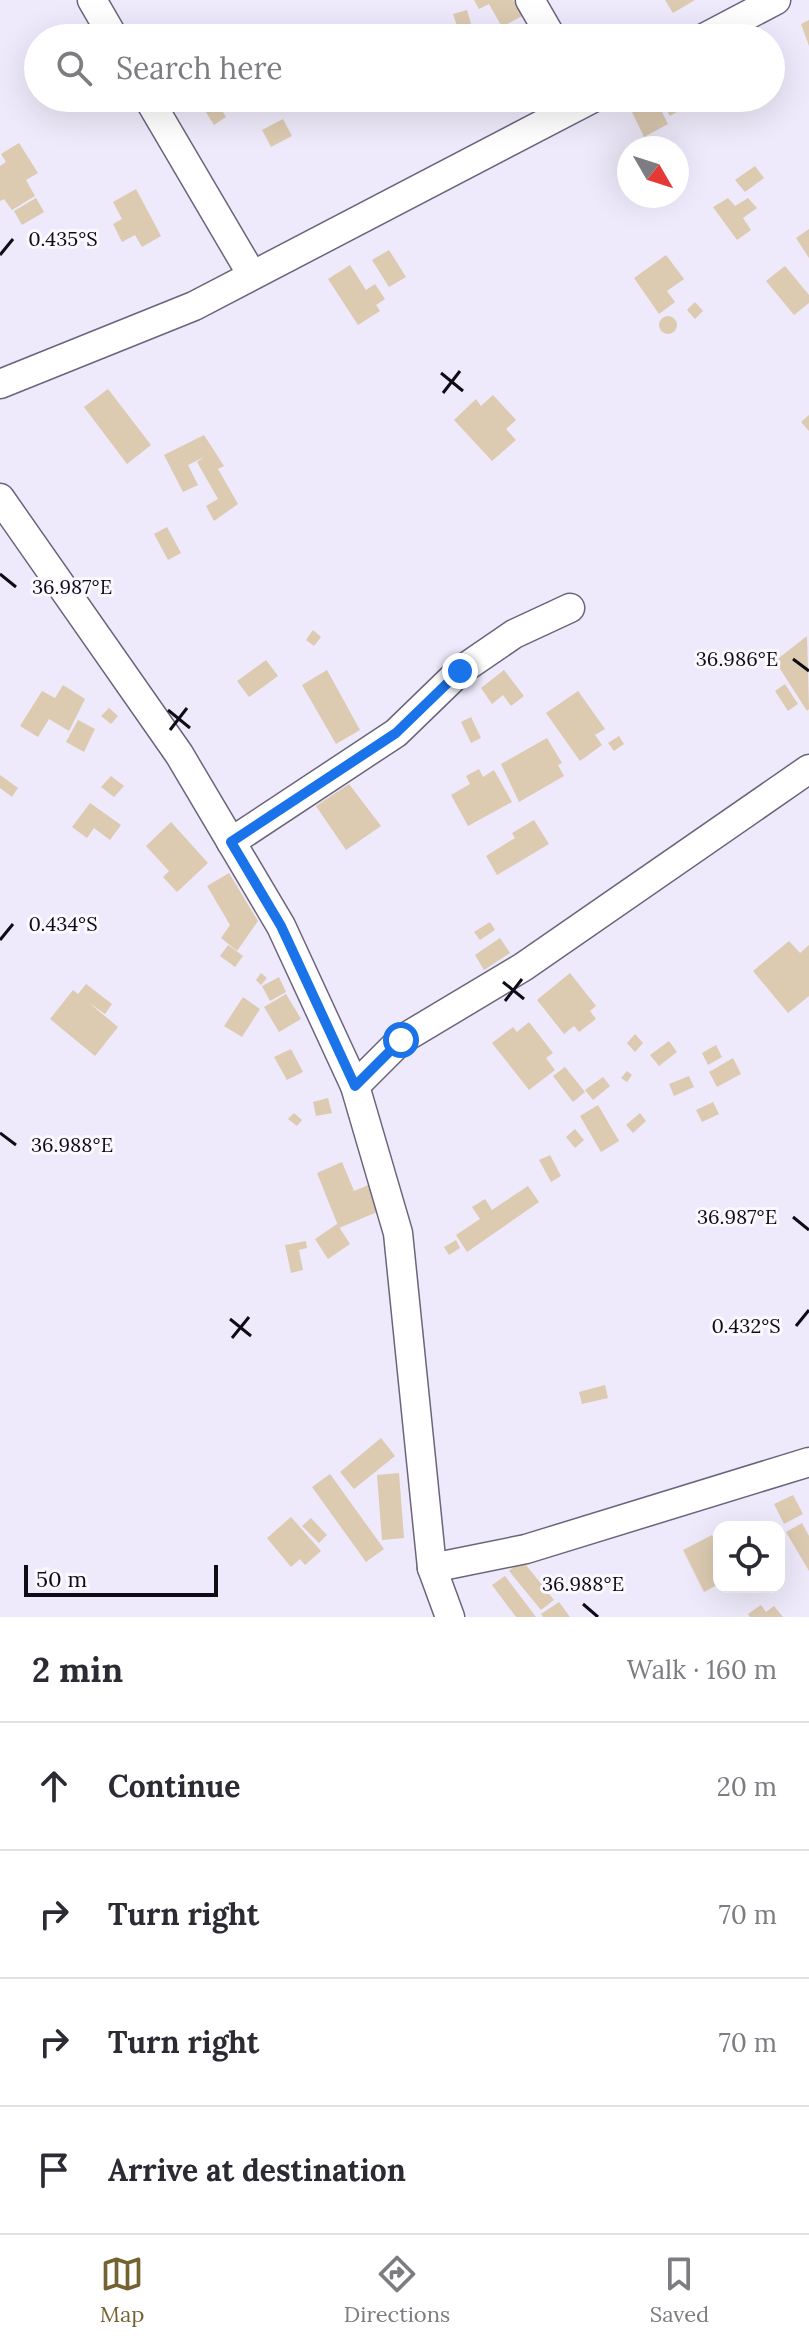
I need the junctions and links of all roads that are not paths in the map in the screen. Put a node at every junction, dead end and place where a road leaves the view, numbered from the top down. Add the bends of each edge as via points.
1 (92, 0) edge
2 (530, 0) edge
3 (776, 0) edge
4 (106, 24) edge
5 (544, 24) edge
6 (731, 24) edge
7 (156, 112) edge
8 (564, 112) edge
9 (252, 275) junction
10 (0, 384) edge
11 (0, 498) edge
12 (570, 608) dead end
13 (809, 769) edge
14 (231, 842) junction
15 (355, 1086) junction
16 (809, 1462) edge
17 (432, 1568) junction
18 (450, 1617) edge

1 - 4 street
2 - 5 street
3 - 6 street
7 - 9 street
8 - 9 street
9 - 10 street via 120,339
11 - 14 street via 179,754
12 - 14 street via 514,634 460,671 396,733
13 - 15 street via 523,967 401,1040
14 - 15 street via 281,926
15 - 17 street via 398,1233
16 - 17 street via 526,1549
17 - 18 street

